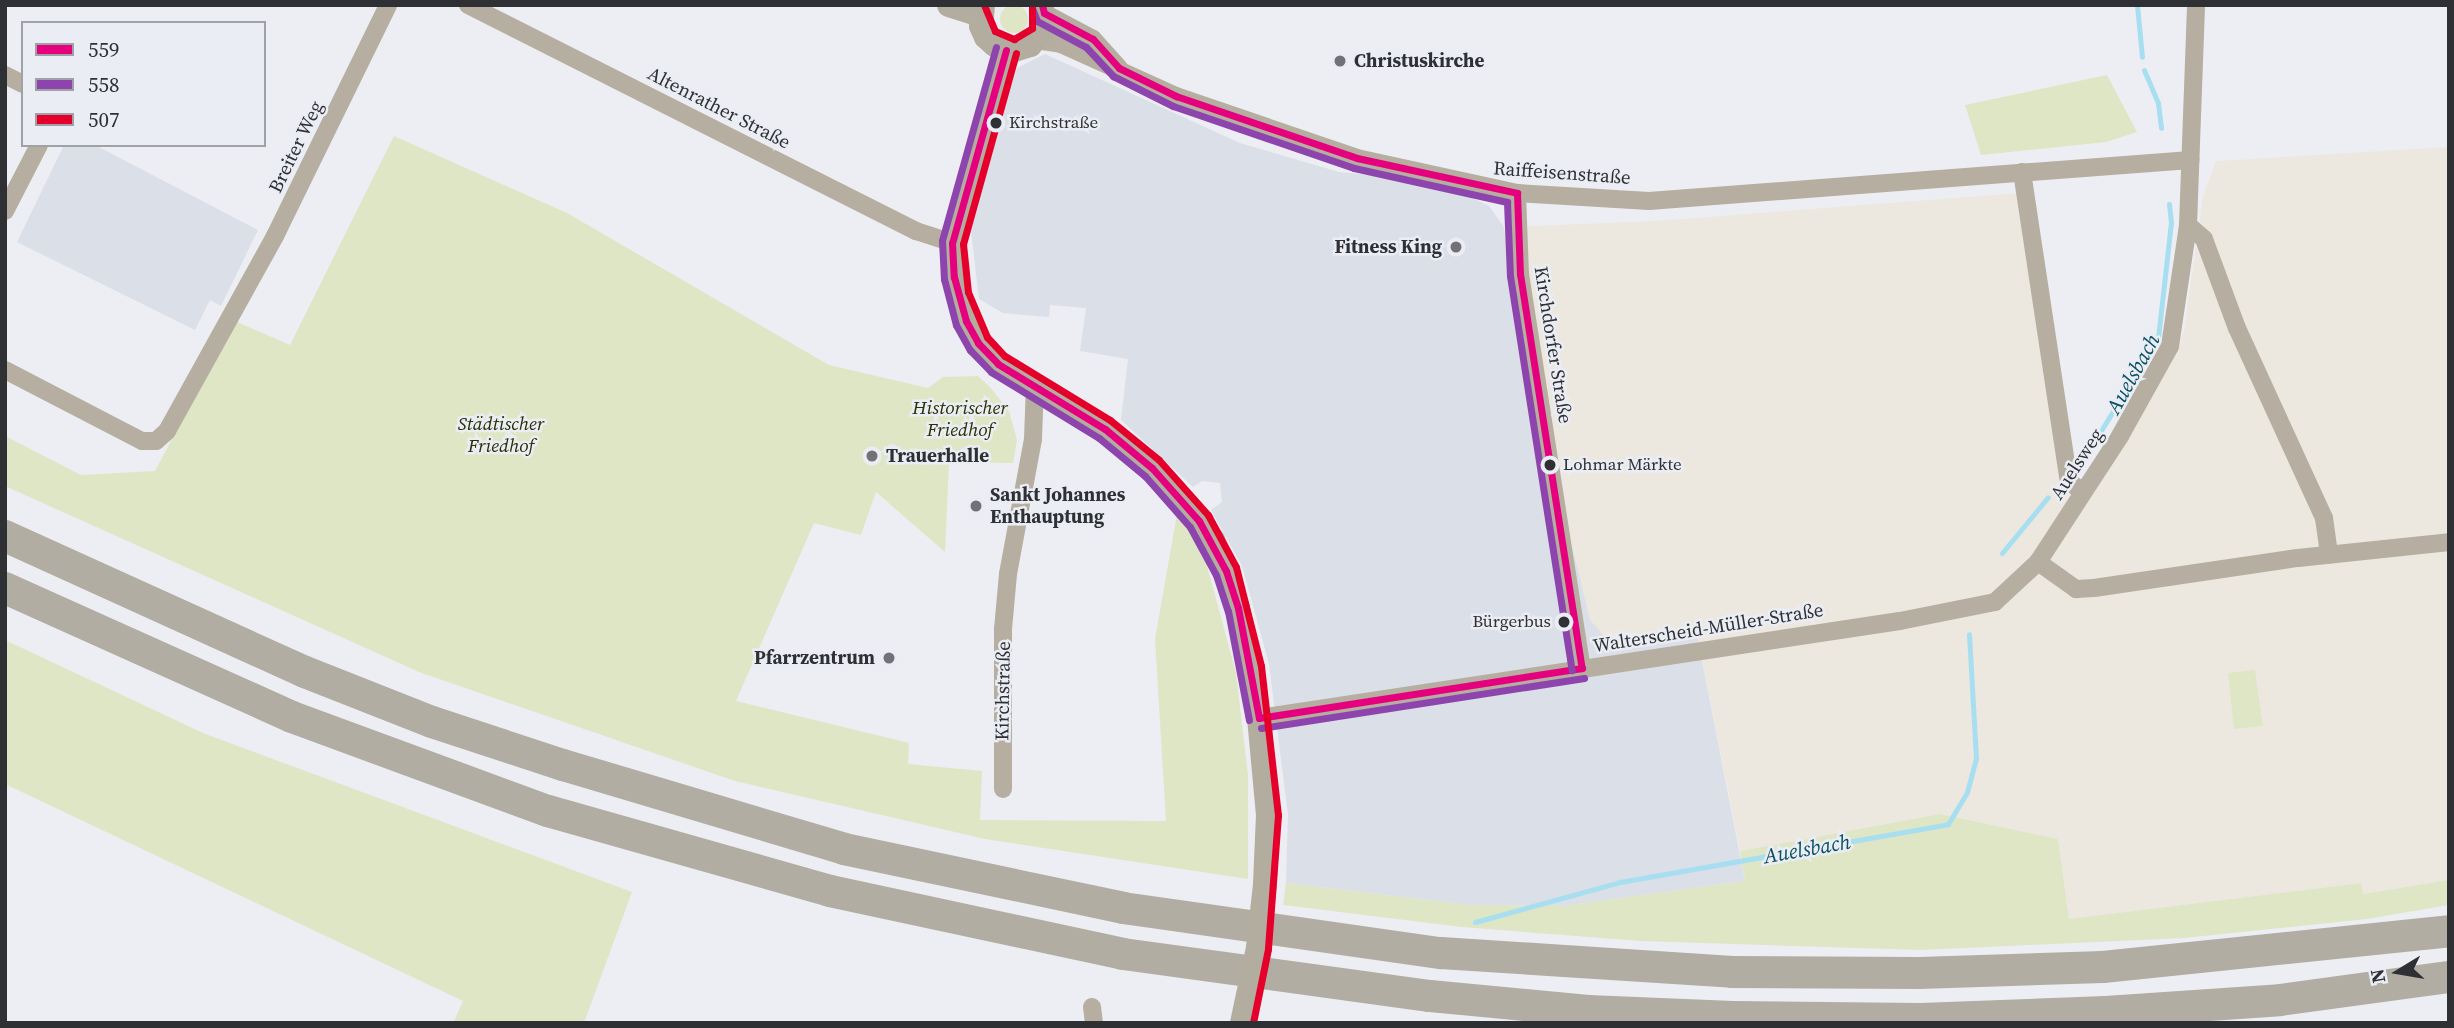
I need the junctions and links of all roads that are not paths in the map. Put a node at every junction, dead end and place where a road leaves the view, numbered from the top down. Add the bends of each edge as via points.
1 (388, 5) edge
2 (468, 5) edge
3 (949, 5) edge
4 (2196, 5) edge
5 (1043, 9) edge
6 (982, 10) edge
7 (1036, 40) junction
8 (1006, 50) junction
9 (1119, 68) junction
10 (5, 75) edge
11 (21, 83) edge
12 (38, 147) edge
13 (2190, 160) junction
14 (2022, 172) junction
15 (1517, 194) junction
16 (5, 211) edge
17 (2188, 225) junction
18 (952, 243) junction
19 (5, 370) edge
20 (1035, 385) junction
21 (2082, 493) junction
22 (5, 537) edge
23 (2449, 542) edge
24 (2329, 555) junction
25 (2038, 562) junction
26 (5, 588) edge
27 (1956, 610) joint
28 (1582, 668) junction
29 (1259, 718) junction
30 (1003, 789) dead end
31 (2449, 931) edge
32 (2449, 977) edge
33 (1242, 1023) edge

1 - 19 street, Breiter Weg via 237,305 167,432 156,441 142,441
2 - 18 street, Altenrather Straße via 916,231
3 - 6 street
4 - 13 street, Auelsweg
5 - 7 street
5 - 9 street, Raiffeisenstraße via 1093,39
6 - 8 street via 986,37
7 - 8 street via 1022,49
7 - 9 street, Raiffeisenstraße via 1061,44
8 - 18 street
9 - 15 street, Raiffeisenstraße via 1176,96 1357,158
10 - 11 street
12 - 16 street
13 - 14 street, Raiffeisenstraße
13 - 17 street, Auelsweg
14 - 15 street, Raiffeisenstraße via 1649,201
14 - 21 street via 2069,481
15 - 28 street, Kirchdorfer Straße via 1520,274
17 - 21 street, Auelsweg via 2170,346
17 - 24 street via 2204,239 2237,328 2323,518
18 - 20 street via 958,295 978,343 998,364
20 - 29 street via 1105,429 1152,468 1213,540 1238,608
20 - 30 street, Kirchstraße via 1033,439 1008,574 1003,629
21 - 25 street, Auelsweg
22 - 31 highway via 305,672 432,722 844,849 1123,908 1440,953 1732,972 1919,974 2102,967
23 - 24 street
24 - 25 street via 2094,589 2076,589
25 - 27 street, Auelsweg via 1995,602
26 - 32 highway via 292,717 548,811 830,891 1136,956 1430,996 1588,1011 1732,1017 1921,1019 2106,1012 2280,1000
27 - 28 street, Walterscheid-Müller-Straße
28 - 29 street, Walterscheid-Müller-Straße
29 - 33 street, bridge via 1268,815 1265,885

